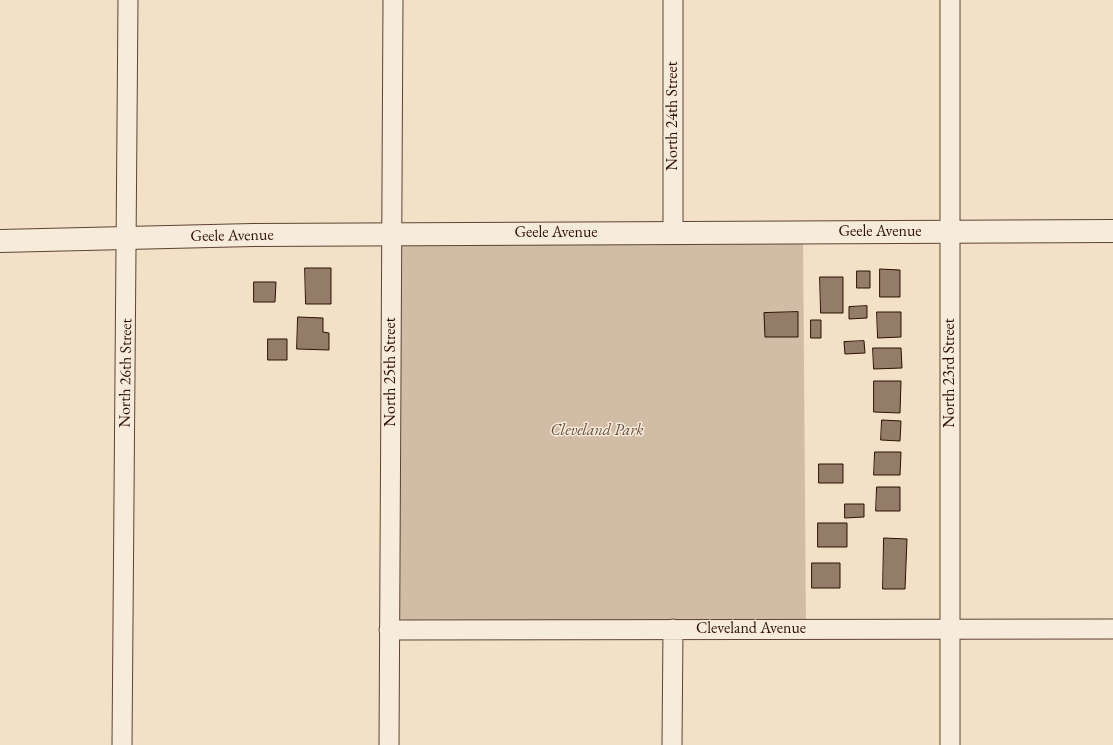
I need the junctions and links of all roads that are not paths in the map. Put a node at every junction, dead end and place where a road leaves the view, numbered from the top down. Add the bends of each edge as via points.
1 (128, 0) edge
2 (393, 0) edge
3 (673, 0) edge
4 (950, 0) edge
5 (1113, 231) edge
6 (950, 232) junction
7 (673, 233) junction
8 (392, 234) junction
9 (127, 238) junction
10 (0, 241) edge
11 (950, 629) junction
12 (1113, 629) edge
13 (389, 630) junction
14 (673, 630) junction
15 (122, 745) edge
16 (389, 745) edge
17 (672, 745) edge
18 (950, 745) edge

1 - 9 street, North 26th Street
2 - 8 street, North 25th Street
3 - 7 street, North 24th Street
4 - 6 street, North 23rd Street
5 - 6 street, Geele Avenue
6 - 7 street, Geele Avenue
6 - 11 street, North 23rd Street
7 - 8 street, Geele Avenue
8 - 9 street, Geele Avenue
8 - 13 street, North 25th Street
9 - 10 street, Geele Avenue
9 - 15 street, North 26th Street
11 - 12 street, Cleveland Avenue
11 - 14 street, Cleveland Avenue
11 - 18 street, North 23rd Street
13 - 14 street, Cleveland Avenue
13 - 16 street, North 25th Street
14 - 17 street

